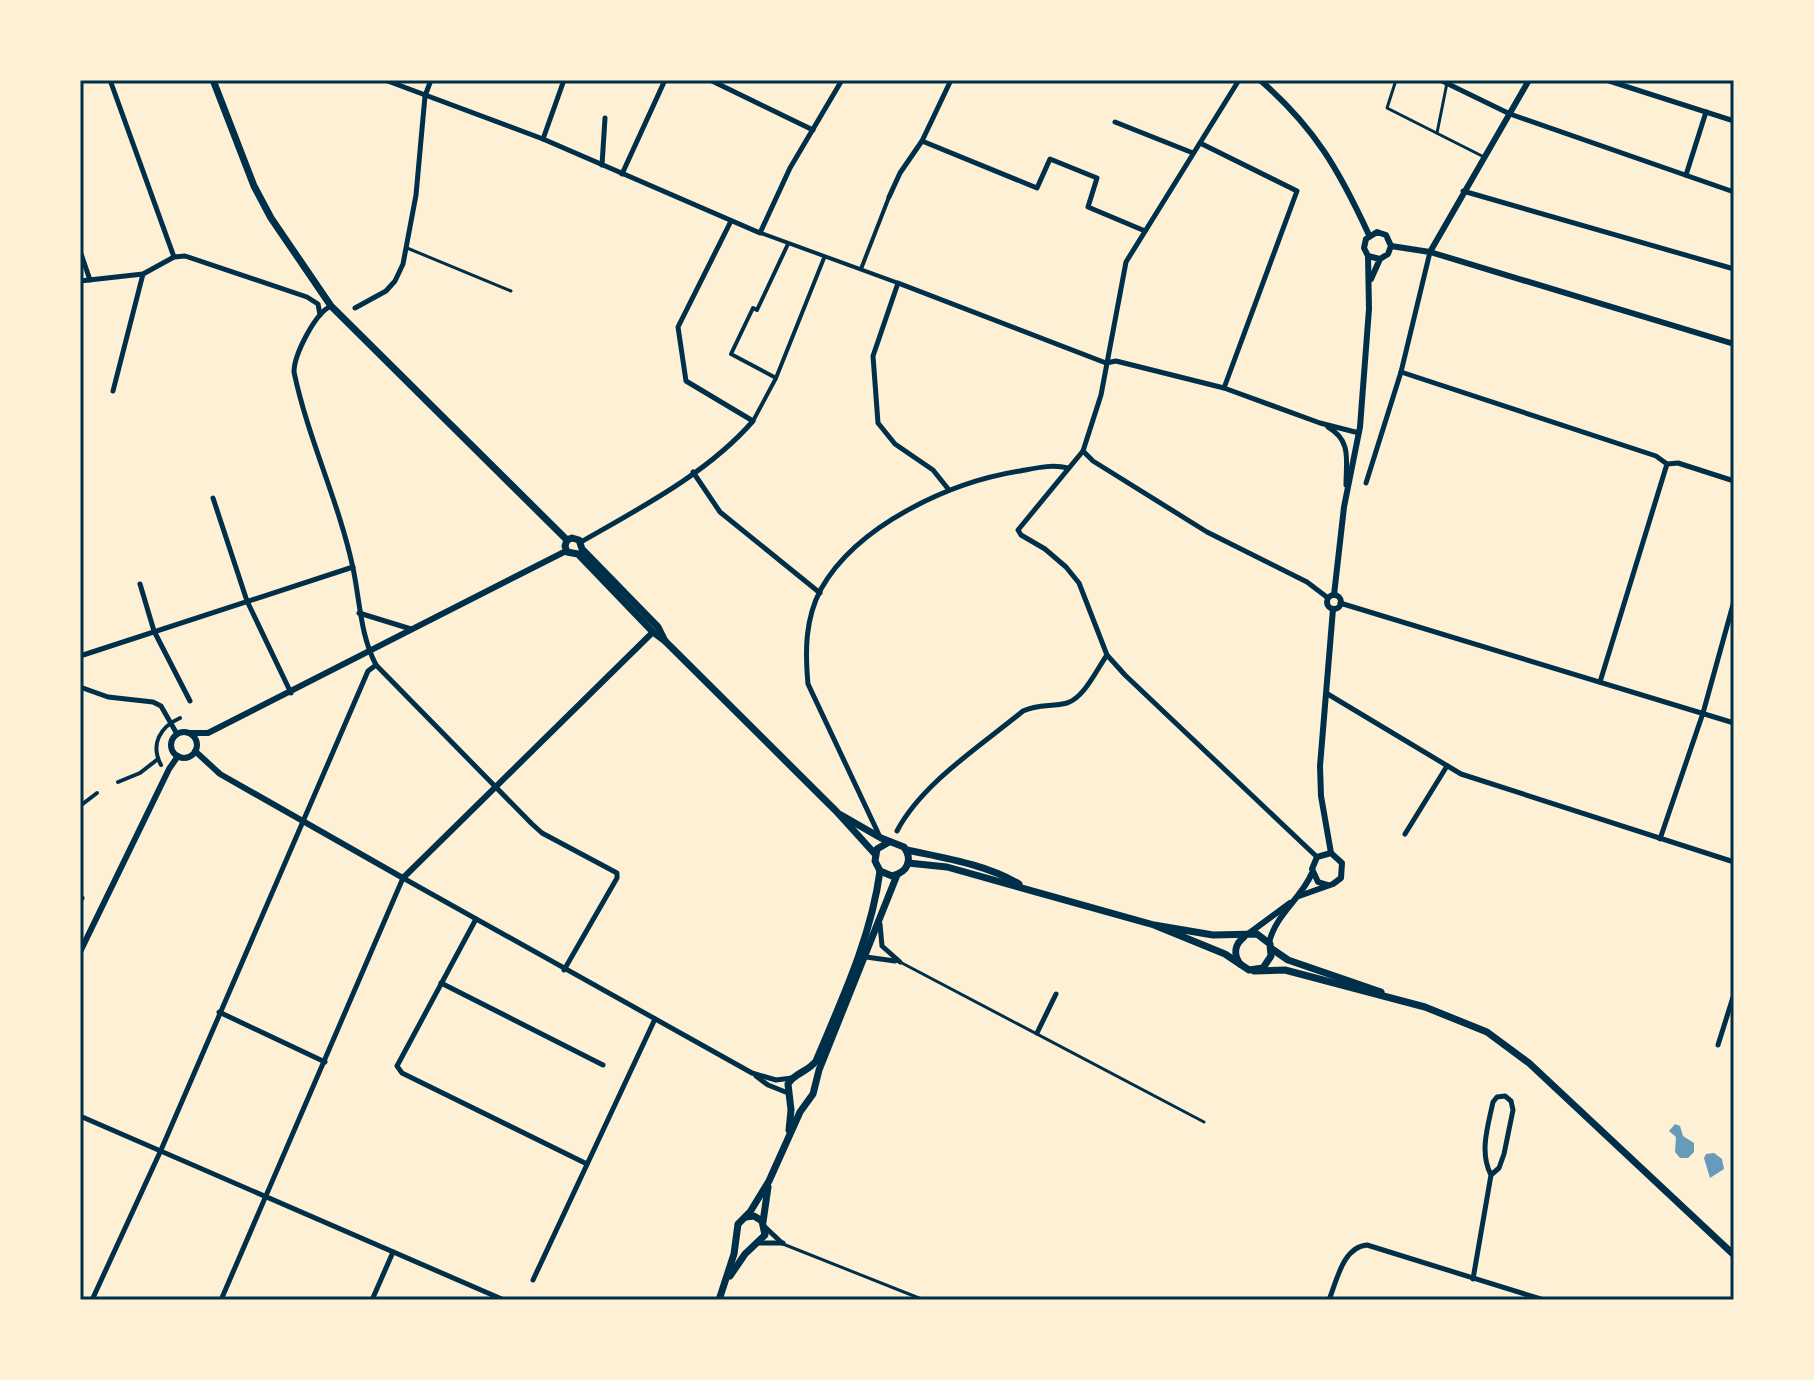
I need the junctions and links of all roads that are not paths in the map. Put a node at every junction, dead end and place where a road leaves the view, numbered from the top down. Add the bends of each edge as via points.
1 (110, 80) edge
2 (213, 80) edge
3 (385, 80) edge
4 (431, 80) edge
5 (564, 80) edge
6 (665, 80) edge
7 (710, 80) edge
8 (842, 80) edge
9 (951, 80) edge
10 (1239, 80) edge
11 (1260, 80) edge
12 (1396, 80) edge
13 (1440, 80) edge
14 (1529, 80) edge
15 (1606, 80) edge
16 (1447, 83) junction
17 (425, 96) junction
18 (1706, 112) junction
19 (1510, 114) junction
20 (605, 118) dead end
21 (1734, 121) edge
22 (1115, 122) dead end
23 (813, 130) junction
24 (1437, 133) junction
25 (543, 139) junction
26 (922, 141) junction
27 (1200, 143) junction
28 (1193, 153) junction
29 (1484, 157) junction
30 (602, 165) junction
31 (622, 174) junction
32 (1686, 175) junction
33 (1463, 191) junction
34 (1734, 192) edge
35 (889, 197) joint
36 (731, 221) junction
37 (1145, 231) junction
38 (760, 233) junction
39 (1369, 235) junction
40 (788, 244) junction
41 (1391, 246) junction
42 (407, 248) junction
43 (80, 251) edge
44 (1430, 252) junction
45 (1368, 256) junction
46 (174, 257) junction
47 (824, 258) junction
48 (1380, 259) junction
49 (1734, 269) edge
50 (860, 270) junction
51 (143, 274) junction
52 (90, 280) junction
53 (80, 281) edge
54 (1370, 282) junction
55 (898, 283) junction
56 (511, 291) dead end
57 (331, 306) junction
58 (355, 308) dead end
59 (320, 315) junction
60 (1734, 344) edge
61 (1106, 363) junction
62 (1401, 372) junction
63 (776, 378) junction
64 (1224, 388) junction
65 (113, 391) dead end
66 (753, 421) junction
67 (1320, 423) junction
68 (1359, 433) junction
69 (1083, 451) junction
70 (1667, 464) junction
71 (1068, 468) junction
72 (693, 472) junction
73 (1734, 481) edge
74 (1366, 483) dead end
75 (949, 490) junction
76 (1346, 494) junction
77 (213, 498) dead end
78 (567, 540) junction
79 (580, 548) junction
80 (566, 551) junction
81 (353, 567) junction
82 (140, 584) dead end
83 (820, 593) junction
84 (1331, 597) junction
85 (247, 601) junction
86 (1734, 601) edge
87 (1340, 603) junction
88 (1333, 609) junction
89 (359, 613) junction
90 (412, 629) junction
91 (154, 631) junction
92 (653, 632) junction
93 (665, 641) junction
94 (370, 651) junction
95 (1107, 655) junction
96 (80, 656) edge
97 (376, 665) junction
98 (1600, 682) junction
99 (80, 687) edge
100 (291, 693) junction
101 (1325, 693) junction
102 (190, 701) dead end
103 (1703, 713) junction
104 (180, 718) dead end
105 (171, 722) junction
106 (1734, 723) edge
107 (189, 733) junction
108 (177, 734) junction
109 (195, 751) junction
110 (178, 756) junction
111 (158, 759) junction
112 (161, 765) dead end
113 (1447, 766) junction
114 (118, 782) dead end
115 (497, 788) junction
116 (97, 793) dead end
117 (80, 806) edge
118 (836, 811) junction
119 (301, 822) junction
120 (897, 831) dead end
121 (1405, 834) dead end
122 (1660, 839) junction
123 (885, 840) junction
124 (907, 850) junction
125 (1331, 853) junction
126 (875, 854) junction
127 (1317, 857) junction
128 (1734, 862) edge
129 (908, 863) junction
130 (880, 871) junction
131 (1312, 873) junction
132 (897, 875) junction
133 (403, 878) junction
134 (1328, 885) junction
135 (1025, 887) junction
136 (1298, 897) junction
137 (476, 919) junction
138 (880, 920) junction
139 (1154, 925) junction
140 (1246, 936) junction
141 (82, 942) edge
142 (1270, 946) junction
143 (80, 952) edge
144 (866, 957) junction
145 (900, 962) junction
146 (1240, 965) junction
147 (564, 970) junction
148 (1254, 971) junction
149 (441, 983) junction
150 (1056, 994) dead end
151 (1734, 994) edge
152 (1404, 1001) junction
153 (219, 1012) junction
154 (655, 1019) junction
155 (1037, 1033) junction
156 (1718, 1045) dead end
157 (325, 1062) junction
158 (603, 1065) dead end
159 (752, 1073) junction
160 (796, 1076) junction
161 (814, 1091) junction
162 (789, 1095) junction
163 (807, 1100) junction
164 (80, 1116) edge
165 (1204, 1122) dead end
166 (788, 1136) junction
167 (161, 1150) junction
168 (587, 1164) junction
169 (1491, 1175) junction
170 (769, 1181) junction
171 (266, 1196) junction
172 (746, 1217) junction
173 (764, 1225) junction
174 (737, 1234) junction
175 (783, 1243) junction
176 (756, 1244) junction
177 (393, 1252) junction
178 (1734, 1255) edge
179 (1473, 1279) junction
180 (533, 1280) dead end
181 (727, 1281) junction
182 (92, 1300) edge
183 (221, 1300) edge
184 (372, 1300) edge
185 (504, 1300) edge
186 (719, 1300) edge
187 (924, 1300) edge
188 (1329, 1300) edge
189 (1544, 1300) edge

1 - 46 street
2 - 57 main road via 259,196
3 - 17 street
4 - 17 street
5 - 25 street
6 - 31 street
7 - 23 street
8 - 23 street
9 - 26 street
10 - 27 street
11 - 39 street via 1322,145
12 - 24 lane via 1387,108
13 - 16 street
14 - 19 street
15 - 18 street
16 - 19 street
16 - 24 lane
17 - 25 street
17 - 42 street
18 - 21 street
18 - 32 street
19 - 29 street
19 - 32 street
20 - 30 street
22 - 28 street
23 - 38 street
24 - 29 lane
25 - 30 street
26 - 35 street
26 - 37 street via 1037,188 1050,159 1097,178 1088,207
27 - 28 street
27 - 64 street via 1297,191
28 - 37 street
29 - 33 street
30 - 31 street
31 - 36 street
32 - 34 street
33 - 44 street
33 - 49 street
35 - 50 street
36 - 38 street
36 - 66 street via 678,327 686,381
37 - 61 street via 1122,275
38 - 40 street
39 - 41 street via 1382,233
39 - 45 street via 1364,248
40 - 47 street
40 - 63 street via 731,354
41 - 44 street
41 - 48 street
42 - 56 lane
42 - 58 street via 395,281
43 - 52 street
44 - 60 street
44 - 62 street
45 - 48 street
45 - 54 street
46 - 51 street
46 - 59 street via 197,259 298,294 316,302
47 - 50 street
47 - 63 street
48 - 54 street
50 - 55 street
51 - 52 street
51 - 65 street
52 - 53 street
54 - 68 street
55 - 61 street
55 - 75 street via 873,356 878,423
57 - 59 street
57 - 78 main road
59 - 81 street via 297,355 294,372
61 - 64 street via 1116,361
61 - 69 street
62 - 70 street
62 - 74 street
63 - 66 street
64 - 67 street
66 - 72 street via 728,448
67 - 68 street
67 - 76 street via 1343,440
68 - 76 street
69 - 71 street
69 - 84 street via 1207,532
70 - 73 street
70 - 98 street
71 - 75 street via 1056,465 994,475
71 - 95 street via 1018,530 1079,583
72 - 79 street
72 - 83 street via 727,519
75 - 83 street via 862,540
76 - 84 street
77 - 85 street
78 - 79 main road via 574,538
78 - 80 main road
79 - 80 main road via 571,555
79 - 92 main road
79 - 93 main road via 658,627
80 - 90 street
81 - 85 street
81 - 89 street
82 - 91 street
83 - 123 street via 808,625 808,684
84 - 87 street
84 - 88 street via 1328,605
85 - 91 street
85 - 100 street
86 - 103 street
87 - 88 street
87 - 98 street
88 - 101 street
89 - 90 street
89 - 94 street
90 - 94 street
91 - 96 street
91 - 102 street
92 - 93 main road
92 - 115 street
93 - 118 main road
94 - 97 street
94 - 100 street
95 - 120 street via 1078,696 1069,703 1023,711 936,783
95 - 127 street
97 - 115 street
97 - 119 street via 368,671
98 - 103 street
99 - 105 street via 108,697 153,702
100 - 107 street via 208,733
101 - 113 street
101 - 125 street via 1320,776
103 - 106 street
103 - 122 street
104 - 105 street
105 - 108 street
105 - 111 street via 160,733
107 - 108 street
107 - 109 street via 197,743
108 - 110 street via 172,745
109 - 110 street
109 - 119 street via 220,774
110 - 141 street
111 - 112 street
111 - 114 street
113 - 121 street
113 - 122 street
115 - 133 street
115 - 147 street via 542,833 617,873
116 - 117 street
118 - 123 main road
118 - 126 main road
119 - 133 street
119 - 153 street
122 - 128 street
123 - 124 main road
123 - 126 main road
124 - 129 main road
124 - 135 main road via 945,857
125 - 127 street
125 - 134 street via 1342,863 1343,873
126 - 130 main road
127 - 131 street
129 - 132 main road
129 - 135 main road
130 - 132 main road
130 - 160 main road via 861,950 816,1061
131 - 134 street
131 - 136 street
132 - 138 main road
133 - 137 street
133 - 157 street
134 - 136 street
135 - 139 main road
136 - 140 street
136 - 142 street via 1275,926
137 - 147 street
137 - 149 street
138 - 144 main road
138 - 145 street via 882,946
139 - 140 main road
139 - 146 main road
140 - 142 main road via 1260,935
140 - 146 main road via 1236,948
141 - 143 street
142 - 148 main road via 1269,963
142 - 152 main road via 1288,960
144 - 145 street
144 - 161 main road
145 - 155 lane
146 - 148 main road
147 - 154 street
148 - 152 main road via 1285,970
149 - 158 street
149 - 168 street via 397,1066 402,1073
150 - 155 street
151 - 156 street
152 - 178 main road via 1476,1027 1508,1045
153 - 157 street
153 - 167 street
154 - 159 street
154 - 168 street
155 - 165 lane
157 - 171 street
159 - 160 street via 776,1080
159 - 162 street
160 - 161 main road via 811,1080
160 - 162 main road via 787,1085
161 - 163 main road
162 - 163 main road
162 - 166 main road
163 - 166 main road
164 - 167 street
166 - 170 main road
167 - 171 street
167 - 182 street
168 - 180 street
169 - 169 street via 1503,1160 1513,1110 1505,1096 1493,1102 1485,1146
169 - 179 street
170 - 172 main road
170 - 173 main road
171 - 177 street
171 - 183 street
172 - 173 main road
172 - 174 main road
173 - 175 street
173 - 176 main road via 765,1235
174 - 176 main road via 743,1243
174 - 181 main road
175 - 176 street
175 - 187 lane
176 - 181 main road
177 - 184 street
177 - 185 street
179 - 188 street via 1362,1245 1349,1254
179 - 189 street
181 - 186 main road

